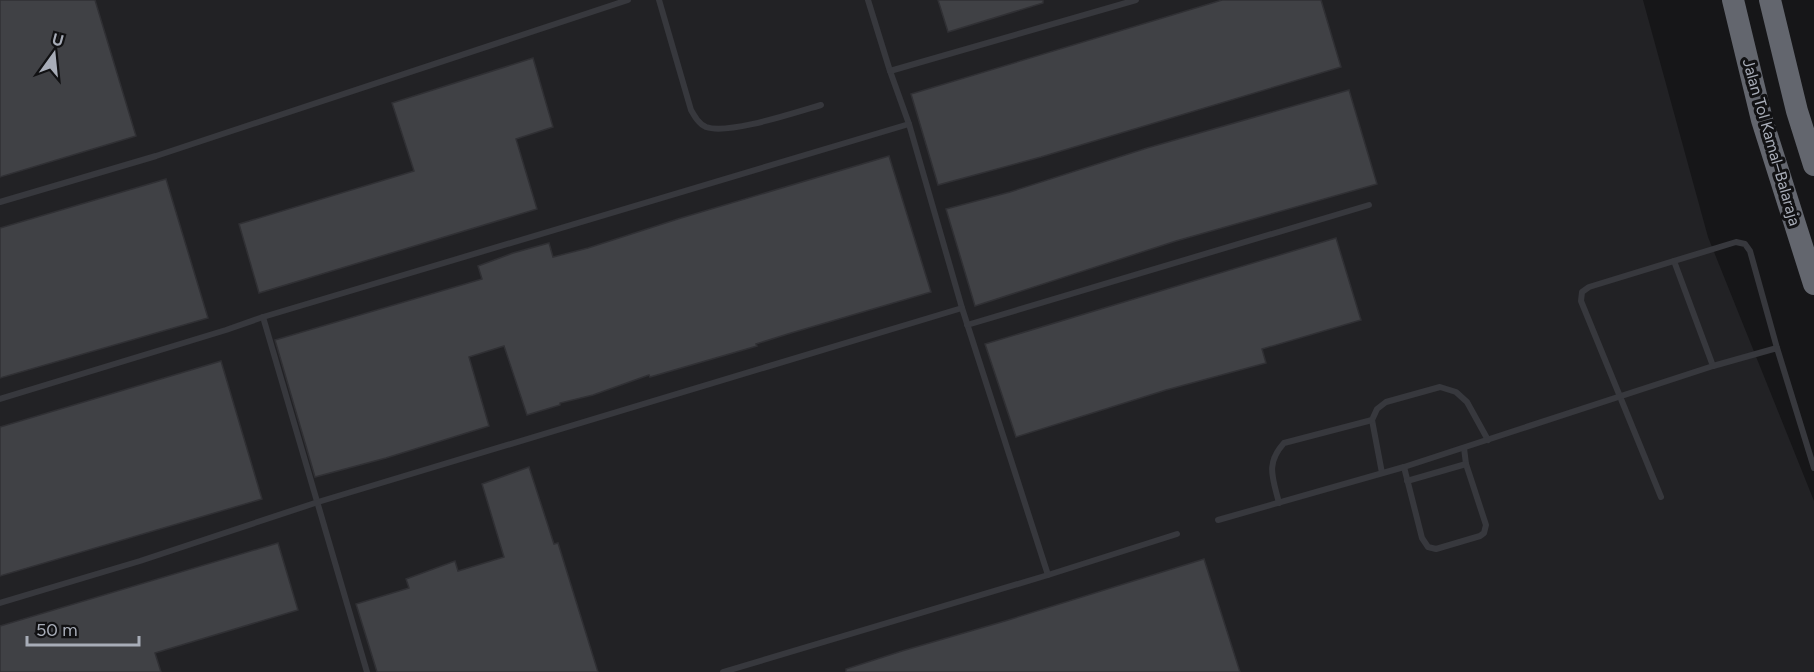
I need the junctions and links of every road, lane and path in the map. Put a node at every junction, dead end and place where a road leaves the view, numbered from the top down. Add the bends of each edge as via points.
1 (628, 0) edge
2 (660, 0) edge
3 (868, 0) edge
4 (1136, 0) edge
5 (1733, 0) edge
6 (1770, 0) edge
7 (890, 71) junction
8 (821, 105) dead end
9 (909, 124) junction
10 (1814, 165) edge
11 (0, 202) edge
12 (1369, 205) dead end
13 (1674, 261) junction
14 (1814, 284) edge
15 (962, 308) junction
16 (263, 317) junction
17 (967, 326) junction
18 (1778, 348) junction
19 (1713, 366) junction
20 (1620, 397) junction
21 (0, 399) edge
22 (1372, 420) junction
23 (1488, 440) junction
24 (1464, 448) junction
25 (1466, 464) junction
26 (1404, 467) junction
27 (1814, 468) edge
28 (1382, 473) junction
29 (1407, 481) junction
30 (1661, 497) dead end
31 (318, 502) junction
32 (1279, 503) junction
33 (1218, 520) dead end
34 (1177, 534) dead end
35 (1048, 575) junction
36 (0, 603) edge
37 (367, 672) edge
38 (723, 672) edge

1 - 11 lane via 156,156
2 - 8 lane via 691,110 706,127 721,129
3 - 7 lane
4 - 7 lane
5 - 14 highway, Jalan Tol Kamal–Balaraja via 1762,120
6 - 10 highway, Jalan Tol Kamal–Balaraja
7 - 9 lane
9 - 15 lane
9 - 16 lane
12 - 17 lane
13 - 18 lane via 1736,242 1745,244
13 - 19 lane
13 - 20 lane via 1582,292 1581,301
15 - 17 lane
15 - 31 lane
16 - 21 lane
16 - 31 lane
17 - 35 lane
18 - 19 lane
18 - 27 lane
19 - 20 lane
20 - 23 lane
20 - 30 lane
22 - 23 lane via 1386,402 1440,387 1456,392 1467,402
22 - 28 lane
22 - 32 lane via 1284,443 1275,453 1271,467
23 - 24 lane
24 - 25 lane
24 - 26 lane
25 - 29 lane
25 - 29 lane via 1486,525 1484,534 1436,549 1428,547 1422,538
26 - 28 lane
26 - 29 lane
28 - 32 lane
31 - 36 lane
31 - 37 lane
32 - 33 lane
34 - 35 lane
35 - 38 lane

